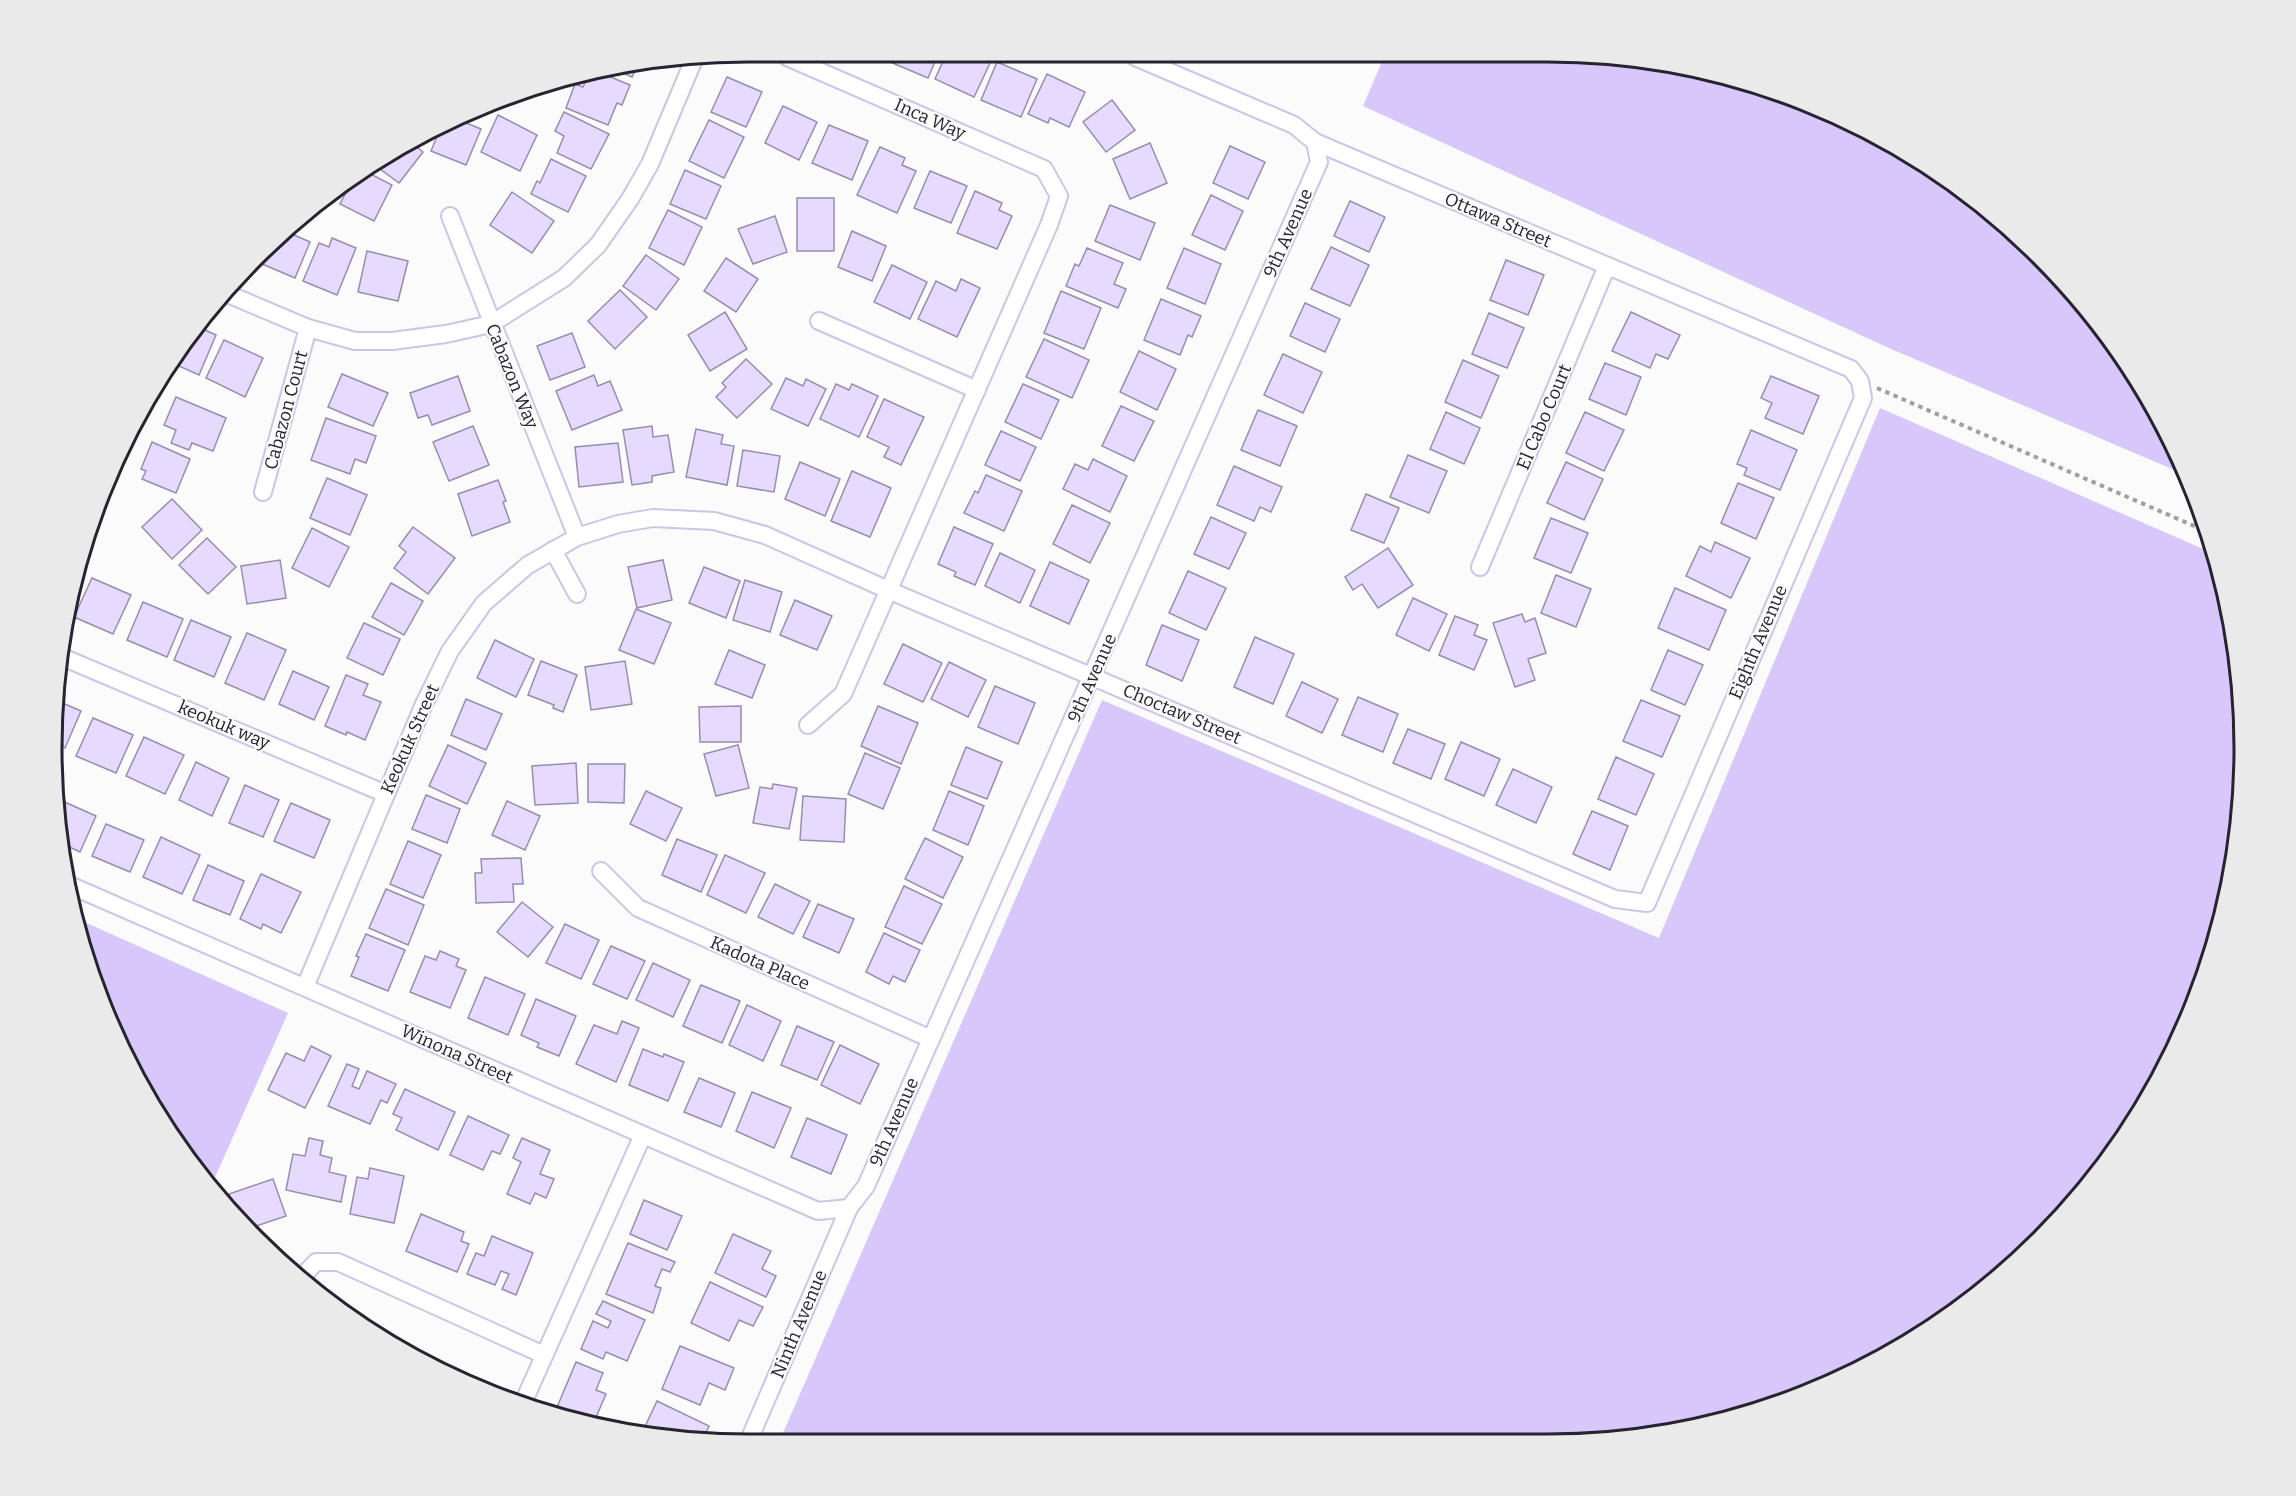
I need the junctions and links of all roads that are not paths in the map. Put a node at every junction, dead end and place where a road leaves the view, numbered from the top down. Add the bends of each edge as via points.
1 (798, 62) edge
2 (1147, 62) edge
3 (692, 64) edge
4 (1315, 142) junction
5 (450, 216) dead end
6 (1607, 266) junction
7 (232, 296) edge
8 (819, 321) dead end
9 (491, 324) junction
10 (308, 328) junction
11 (1860, 381) joint
12 (977, 390) junction
13 (263, 492) dead end
14 (577, 537) junction
15 (553, 550) junction
16 (1480, 567) dead end
17 (888, 590) junction
18 (577, 594) dead end
19 (67, 659) edge
20 (1093, 676) junction
21 (808, 725) dead end
22 (386, 794) junction
23 (601, 871) dead end
24 (76, 888) edge
25 (1647, 903) joint
26 (305, 987) junction
27 (931, 1039) junction
28 (643, 1135) junction
29 (849, 1208) junction
30 (306, 1273) edge
31 (544, 1355) junction
32 (525, 1397) edge
33 (752, 1434) edge

1 - 12 street, Inca Way via 1044,169 1059,196
2 - 4 street, Ottawa Street via 1294,125
3 - 9 street via 650,164 598,244 564,278
4 - 6 street, Ottawa Street
4 - 20 street, 9th Avenue via 1319,162
5 - 9 street, Cabazon Way
6 - 11 street, Ottawa Street via 1851,369
6 - 16 street, El Cabo Court
7 - 10 street
8 - 12 street
9 - 10 street via 392,341 355,341
9 - 14 street, Cabazon Way
10 - 13 street, Cabazon Court
11 - 25 street, Eighth Avenue via 1863,398
12 - 17 street
14 - 15 street, Keokuk Street
14 - 17 street, Choctaw Street via 653,518 714,521 765,536
15 - 18 street
15 - 22 street, Keokuk Street via 528,565 484,603 450,651
17 - 20 street, Choctaw Street
17 - 21 street via 843,694
19 - 22 street, keokuk way
20 - 25 street, Choctaw Street via 1615,899
20 - 27 street, 9th Avenue
22 - 26 street, Keokuk Street
23 - 27 street, Kadota Place via 638,908
24 - 26 street, Winona Street
26 - 28 street, Winona Street
27 - 29 street, 9th Avenue via 866,1186
28 - 29 street, Winona Street via 818,1211
28 - 31 street
29 - 33 street, Ninth Avenue
30 - 31 street via 316,1262 338,1262
31 - 32 street

